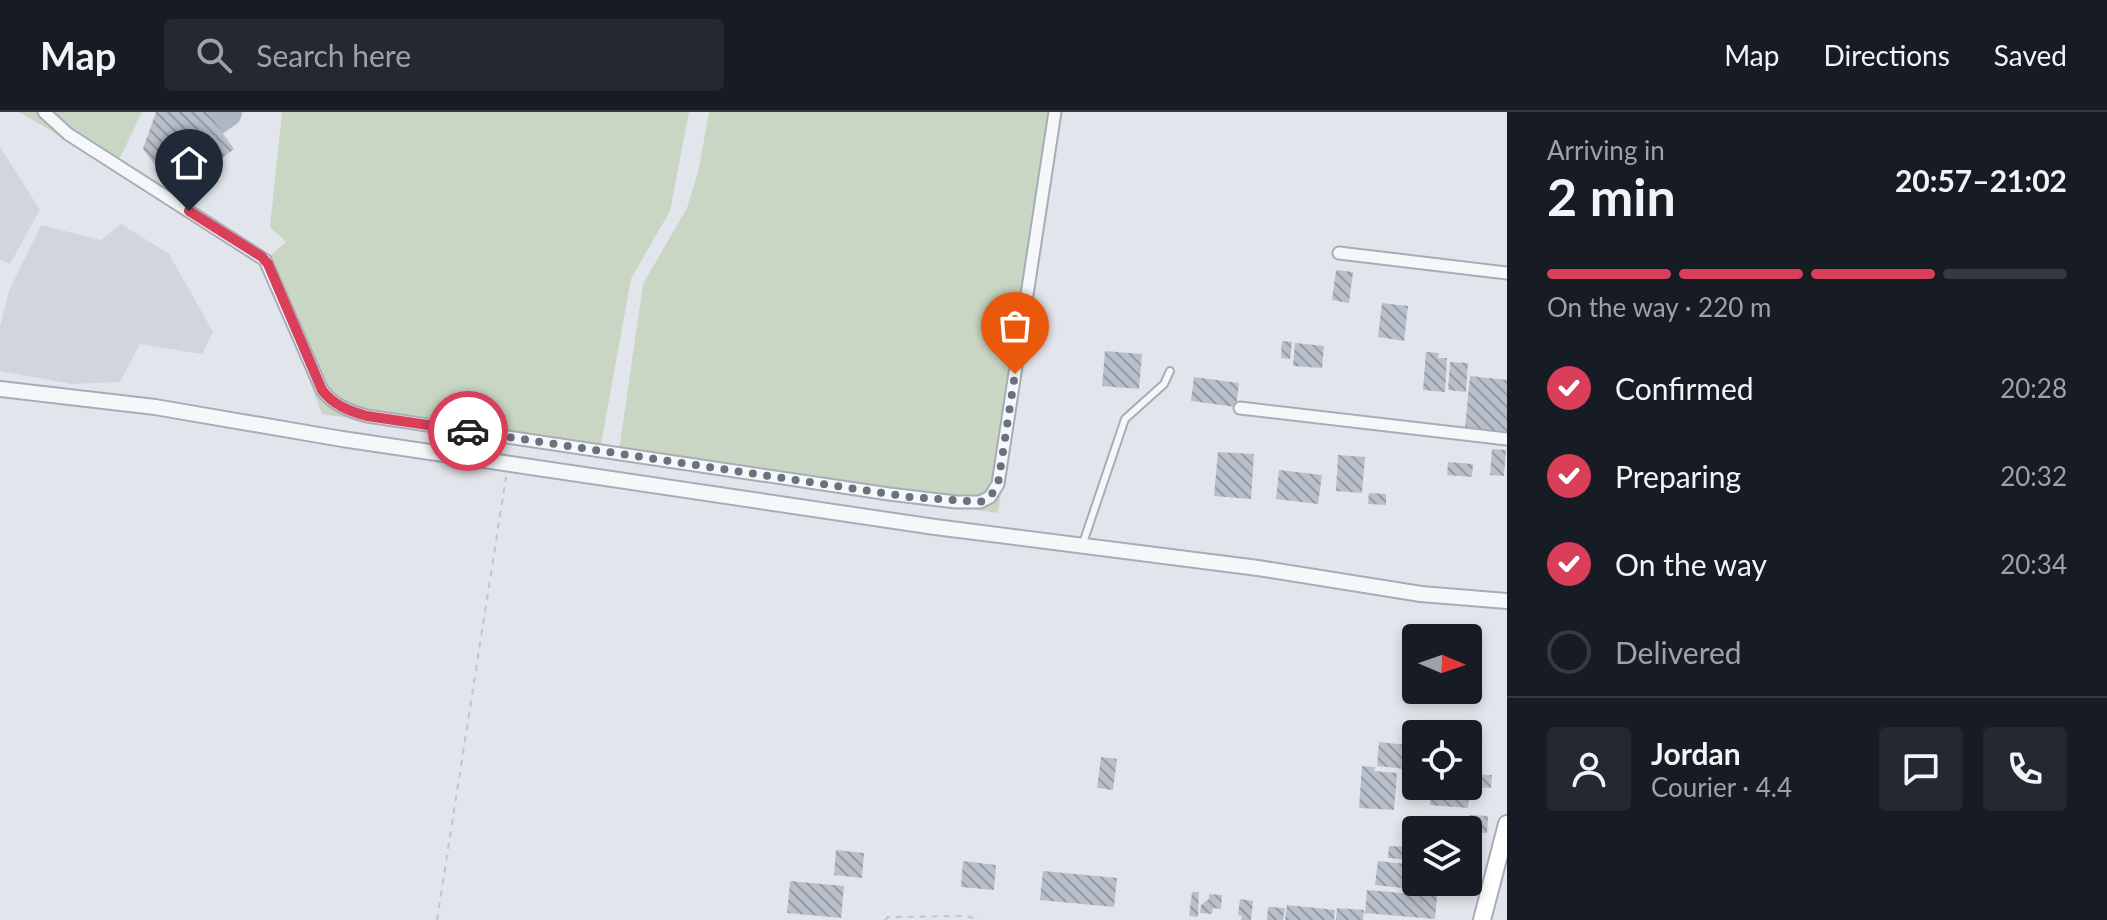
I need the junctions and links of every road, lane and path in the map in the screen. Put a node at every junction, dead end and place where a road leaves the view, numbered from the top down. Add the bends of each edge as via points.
1 (44, 112) edge
2 (1055, 112) edge
3 (1339, 253) dead end
4 (1507, 273) edge
5 (1170, 371) dead end
6 (0, 389) edge
7 (1240, 408) dead end
8 (1507, 439) edge
9 (508, 464) junction
10 (1082, 547) junction
11 (1507, 601) edge
12 (1507, 824) edge
13 (437, 920) edge
14 (885, 920) edge
15 (980, 920) edge
16 (1482, 920) edge

1 - 2 street via 68,134 265,260 322,390 351,411 975,502 990,497 998,484
3 - 4 street
5 - 10 lane via 1164,384 1125,419
6 - 9 street via 155,407
7 - 8 street
9 - 10 street
9 - 13 path
10 - 11 street
12 - 16 main road
14 - 15 path

